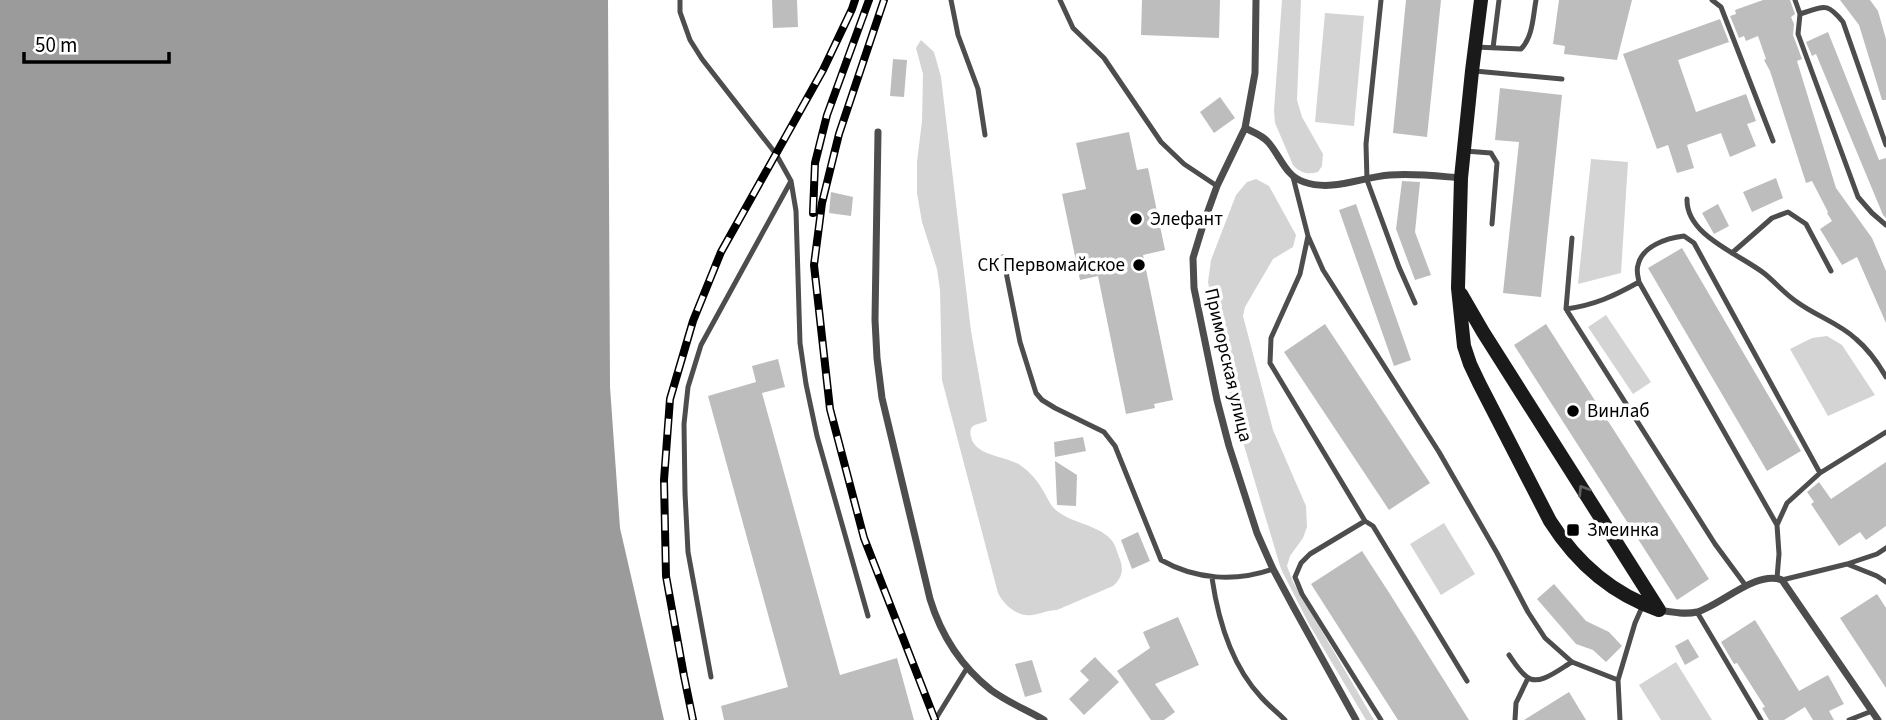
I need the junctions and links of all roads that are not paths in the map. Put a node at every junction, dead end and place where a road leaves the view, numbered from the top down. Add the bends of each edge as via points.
1 (680, 0) edge
2 (951, 0) edge
3 (1060, 0) edge
4 (1256, 0) edge
5 (1381, 0) edge
6 (1481, 0) edge
7 (1499, 0) edge
8 (1536, 0) edge
9 (1712, 0) edge
10 (1795, 0) edge
11 (1800, 14) junction
12 (1475, 47) junction
13 (1493, 48) junction
14 (1472, 71) junction
15 (1562, 79) dead end
16 (1245, 128) junction
17 (878, 132) dead end
18 (985, 135) dead end
19 (1773, 141) dead end
20 (1886, 145) edge
21 (1465, 151) junction
22 (1293, 177) junction
23 (1461, 178) junction
24 (1367, 180) junction
25 (791, 181) junction
26 (1217, 186) junction
27 (1687, 199) dead end
28 (1492, 224) dead end
29 (1886, 225) edge
30 (1308, 236) junction
31 (1573, 238) dead end
32 (1732, 253) junction
33 (1003, 257) dead end
34 (1831, 271) dead end
35 (1639, 282) junction
36 (1458, 288) junction
37 (1415, 303) dead end
38 (1566, 309) junction
39 (1886, 377) edge
40 (1886, 432) edge
41 (1820, 473) junction
42 (1365, 521) junction
43 (1777, 525) junction
44 (1886, 548) edge
45 (1847, 564) junction
46 (1273, 569) junction
47 (1212, 578) junction
48 (1779, 578) junction
49 (1886, 582) edge
50 (1746, 586) junction
51 (1643, 605) junction
52 (1659, 610) junction
53 (1697, 612) junction
54 (868, 616) dead end
55 (1509, 655) dead end
56 (1572, 662) junction
57 (967, 668) junction
58 (712, 677) dead end
59 (1528, 678) junction
60 (1618, 680) junction
61 (1467, 681) dead end
62 (1872, 710) junction
63 (935, 720) edge
64 (1044, 720) edge
65 (1285, 720) edge
66 (1356, 720) edge
67 (1381, 720) edge
68 (1515, 720) edge
69 (1620, 720) edge
70 (1761, 720) edge
71 (1849, 720) edge
72 (1878, 720) edge

1 - 25 lane via 690,40 776,154
2 - 18 lane via 978,89
3 - 26 lane via 1073,28 1104,58 1161,142
4 - 16 street, Приморская улица via 1255,73
5 - 24 lane via 1366,144
6 - 12 main road
7 - 13 lane
8 - 13 lane via 1526,44 1521,49
9 - 19 lane via 1721,7
10 - 11 lane
11 - 20 lane via 1824,7 1843,22
11 - 29 lane via 1798,34 1858,197
12 - 13 lane
12 - 14 main road
14 - 15 lane
14 - 21 main road
16 - 22 street via 1268,141
16 - 26 street, Приморская улица
17 - 57 street via 875,320 882,398 930,599 942,630
21 - 23 main road
21 - 28 lane via 1491,153 1497,163
22 - 24 street via 1322,185
22 - 30 lane
23 - 24 street via 1413,174
23 - 36 main road
24 - 37 lane
25 - 54 lane via 806,384
25 - 58 lane via 701,345 688,387 684,424 688,552
26 - 46 street, Приморская улица via 1193,258 1194,288 1229,446
27 - 32 lane via 1696,226
30 - 42 lane via 1300,274 1271,338 1270,363
30 - 56 lane via 1323,270 1439,452 1528,612 1545,638
31 - 38 lane
32 - 34 lane via 1772,218 1788,212 1805,224
32 - 39 lane via 1798,304 1856,338
33 - 47 lane via 1020,342 1036,393 1055,408 1104,432 1115,446 1161,560
35 - 38 lane via 1608,299
35 - 41 lane via 1640,257 1650,248 1684,236 1694,243
35 - 43 lane
36 - 51 main road via 1470,363 1550,521 1584,564
52 -> 36 main road
38 - 50 lane
40 - 41 lane
41 - 43 lane via 1787,503
42 - 61 lane via 1373,526
42 - 67 lane via 1310,554 1295,577
43 - 48 lane
44 - 45 lane
45 - 48 lane
45 - 49 lane
46 - 47 lane
46 - 66 street, Приморская улица
47 - 65 lane via 1236,657 1261,697
48 - 50 street
48 - 62 street
50 - 53 street
51 - 52 main road
51 - 60 lane
52 - 53 street
53 - 70 lane
55 - 59 lane
56 - 59 lane via 1541,679
56 - 60 lane
57 - 63 lane
57 - 64 street via 993,691
59 - 68 lane via 1516,703
60 - 69 lane
62 - 71 lane
62 - 72 street

